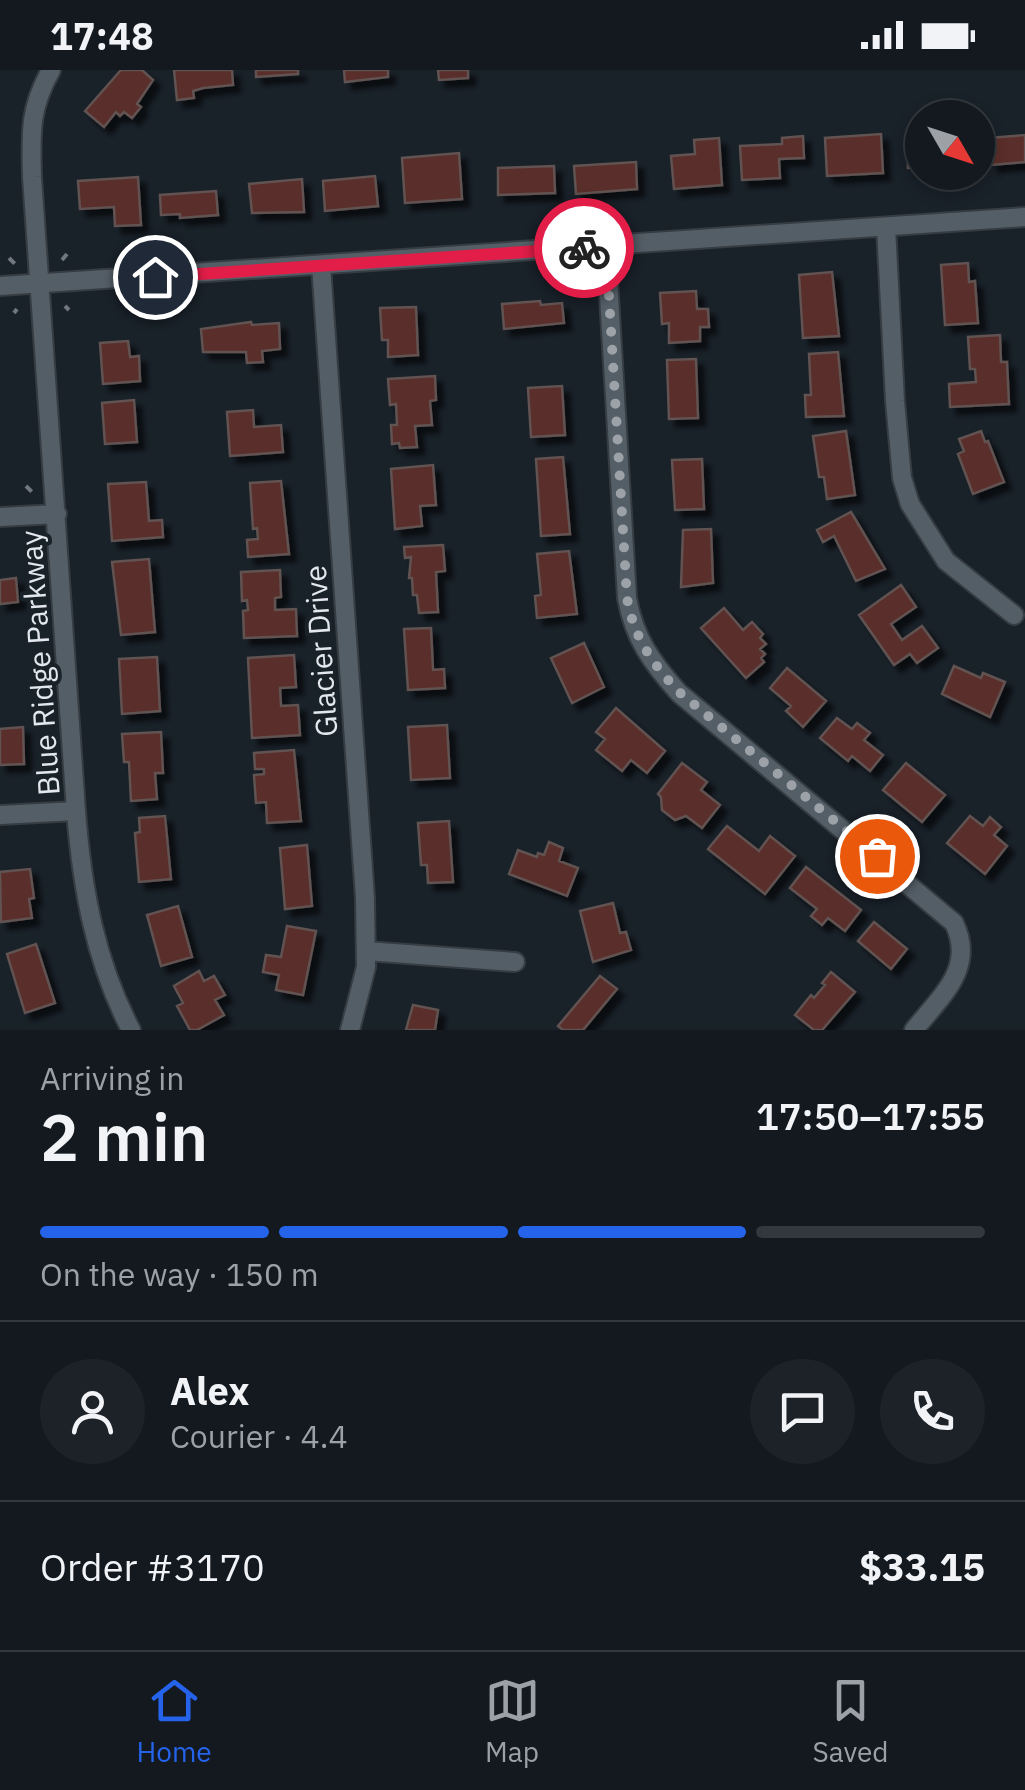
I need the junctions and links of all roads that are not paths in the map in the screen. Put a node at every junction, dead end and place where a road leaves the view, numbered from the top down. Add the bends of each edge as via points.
1 (50, 70) edge
2 (1025, 218) edge
3 (886, 227) junction
4 (606, 246) junction
5 (321, 266) junction
6 (40, 284) junction
7 (0, 286) edge
8 (57, 514) junction
9 (0, 517) edge
10 (1014, 615) dead end
11 (76, 811) junction
12 (0, 816) edge
13 (366, 951) junction
14 (516, 962) dead end
15 (130, 1030) edge
16 (350, 1030) edge
17 (914, 1030) edge

1 - 6 street, Blue Ridge Parkway via 31,120
2 - 3 street
3 - 4 street
3 - 10 street via 907,495 946,561
4 - 5 street
4 - 17 street via 627,598 639,641 679,692 937,906 958,932 962,964
5 - 6 street
5 - 13 street, Glacier Drive
6 - 7 street
6 - 8 street, Blue Ridge Parkway
8 - 9 street
8 - 11 street, Blue Ridge Parkway
11 - 12 street
11 - 15 street, Blue Ridge Parkway via 87,905 105,974
13 - 14 street
13 - 16 street, Glacier Drive

